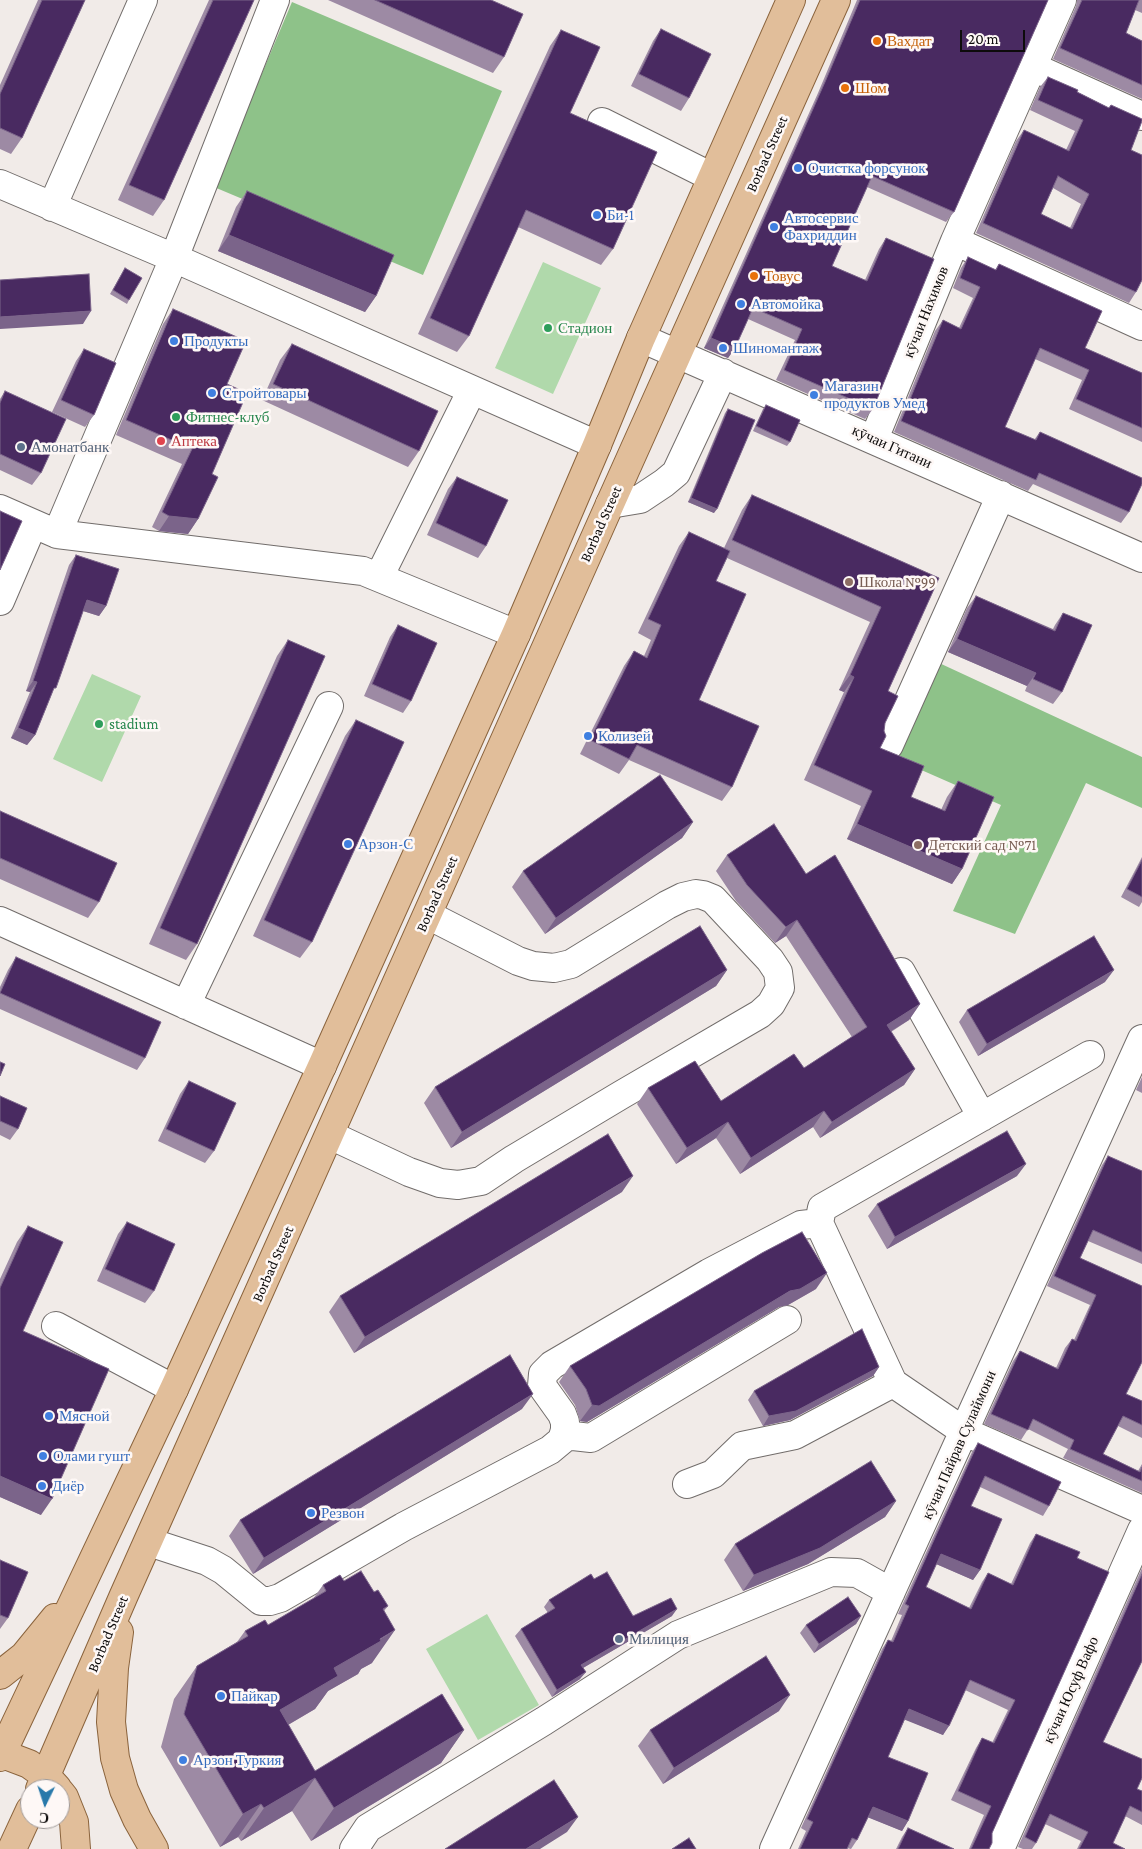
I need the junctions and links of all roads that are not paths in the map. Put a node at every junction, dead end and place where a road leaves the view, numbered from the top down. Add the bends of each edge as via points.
1 (143, 0) edge
2 (275, 0) edge
3 (791, 0) edge
4 (836, 0) edge
5 (1062, 0) edge
6 (1033, 67) junction
7 (1142, 116) edge
8 (602, 122) dead end
9 (712, 177) junction
10 (0, 184) edge
11 (52, 207) junction
12 (955, 241) junction
13 (174, 258) junction
14 (1142, 326) edge
15 (641, 338) junction
16 (677, 354) junction
17 (724, 373) junction
18 (472, 390) junction
19 (874, 439) junction
20 (598, 445) junction
21 (1001, 495) junction
22 (610, 504) junction
23 (0, 509) edge
24 (45, 529) junction
25 (1142, 558) edge
26 (379, 577) junction
27 (0, 601) edge
28 (516, 634) junction
29 (329, 706) dead end
30 (889, 745) dead end
31 (428, 915) junction
32 (0, 921) edge
33 (890, 954) edge
34 (186, 1004) junction
35 (1142, 1039) edge
36 (1090, 1055) dead end
37 (322, 1066) junction
38 (982, 1117) junction
39 (330, 1135) junction
40 (819, 1223) junction
41 (787, 1320) dead end
42 (56, 1326) dead end
43 (893, 1383) junction
44 (174, 1389) junction
45 (965, 1432) junction
46 (564, 1435) junction
47 (687, 1484) dead end
48 (1142, 1510) edge
49 (1142, 1530) edge
50 (149, 1542) junction
51 (80, 1587) junction
52 (891, 1592) junction
53 (124, 1595) junction
54 (0, 1675) edge
55 (0, 1755) edge
56 (44, 1779) edge
57 (54, 1779) edge
58 (70, 1812) edge
59 (74, 1822) junction
60 (21, 1829) edge
61 (12, 1849) edge
62 (76, 1849) edge
63 (98, 1849) edge
64 (154, 1849) edge
65 (354, 1849) edge
66 (774, 1849) edge
67 (1000, 1849) edge

1 - 11 street
2 - 13 street
3 - 9 main road
4 - 16 main road, Borbad Street
5 - 6 street, кӯчаи Нахимов
6 - 7 street
6 - 12 street, кӯчаи Нахимов
8 - 9 street
9 - 15 main road
10 - 11 street
11 - 13 street
12 - 14 street
12 - 19 street, кӯчаи Нахимов
13 - 18 street
13 - 24 street
15 - 16 street, кӯчаи Гитани
15 - 20 main road
16 - 17 street, кӯчаи Гитани
16 - 22 main road, Borbad Street
17 - 19 street, кӯчаи Гитани
17 - 22 street via 676,473 640,499
18 - 20 street
18 - 26 street
19 - 21 street, кӯчаи Гитани
20 - 28 main road
21 - 25 street, кӯчаи Гитани
21 - 30 street
22 - 31 main road, Borbad Street
23 - 24 street
24 - 26 street via 363,571
24 - 27 street
26 - 28 street
28 - 37 main road
29 - 34 street
31 - 39 main road, Borbad Street
31 - 39 street via 518,961 554,968 571,964 667,905 684,897 703,895 713,899 770,960 778,972 780,988 771,1004 760,1014 481,1181 458,1185 440,1183
32 - 34 street
33 - 38 street
34 - 37 street
35 - 45 street, кӯчаи Пайрав Сулаймони
36 - 38 street
37 - 44 main road
38 - 40 street via 822,1208
39 - 50 main road, Borbad Street
40 - 43 street
40 - 46 street via 801,1225 709,1273 552,1365 543,1374 542,1386 562,1414
41 - 46 street via 592,1438
42 - 44 street
43 - 45 street
43 - 47 street via 795,1435 742,1446 713,1474
44 - 51 main road
45 - 48 street
45 - 52 street, кӯчаи Пайрав Сулаймони
46 - 50 street via 536,1459 270,1601 261,1601 208,1561
49 - 67 street, кӯчаи Юсуф Вафо
50 - 53 main road, Borbad Street
51 - 54 main road via 24,1656
51 - 55 main road
52 - 65 street via 857,1573 831,1572 678,1635 368,1828
52 - 66 street, кӯчаи Пайрав Сулаймони
53 - 57 main road, Borbad Street
53 - 64 main road via 114,1668 111,1722 115,1758 124,1790
55 - 56 main road via 29,1764
58 - 59 main road
59 - 62 main road
59 - 63 main road
60 - 61 main road

